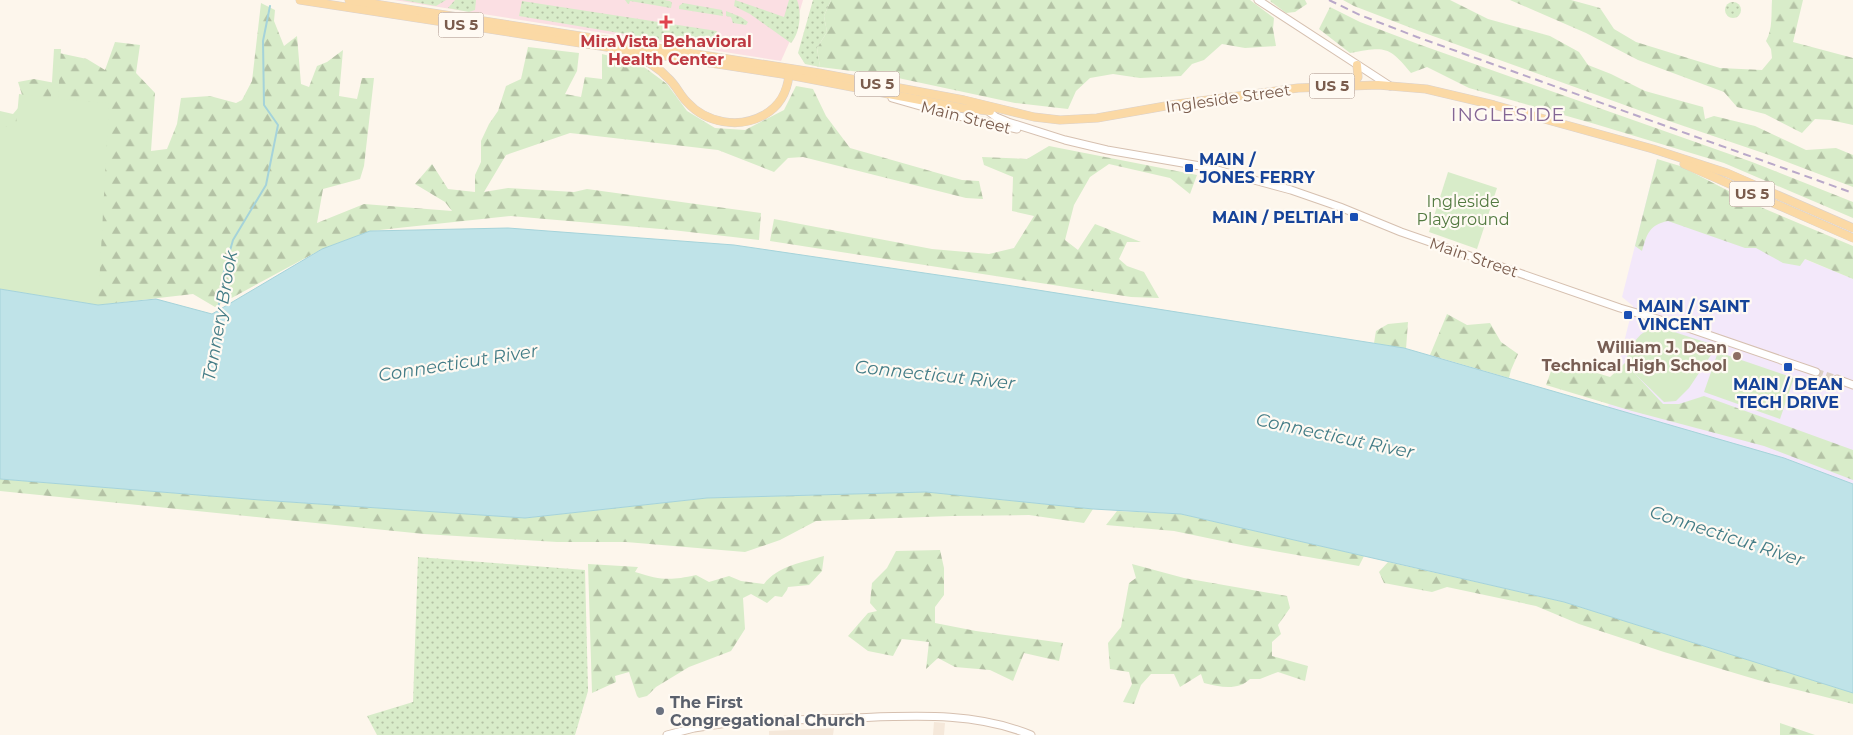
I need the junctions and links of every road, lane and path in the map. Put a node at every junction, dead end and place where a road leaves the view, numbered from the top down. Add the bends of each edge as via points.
1 (300, 0) edge
2 (349, 0) edge
3 (1258, 0) edge
4 (622, 49) junction
5 (1357, 66) junction
6 (789, 75) junction
7 (1353, 85) junction
8 (1390, 86) junction
9 (861, 88) junction
10 (963, 104) junction
11 (980, 104) junction
12 (987, 110) junction
13 (1007, 112) junction
14 (1042, 134) junction
15 (1653, 149) junction
16 (1853, 228) edge
17 (1853, 238) edge
18 (1816, 372) tunnel mouth
19 (1837, 379) tunnel mouth
20 (1853, 385) edge
21 (667, 735) edge
22 (1031, 735) edge

1 - 4 main road, Main Street / US 5
2 - 10 main road, Main Street / US 5 via 805,70
3 - 5 main road
4 - 6 main road, Main Street / US 5
4 - 6 main road via 659,70 673,82 686,102 700,113 725,122 749,121 771,110 784,96
5 - 7 main road via 1358,77
5 - 8 main road
6 - 9 main road, Main Street / US 5
7 - 8 main road, Ingleside Street / US 5
7 - 13 main road, Ingleside Street / US 5 via 1263,92 1088,120 1060,120
8 - 15 main road, Ingleside Street / US 5 via 1449,94
9 - 10 main road, Main Street / US 5
9 - 14 main road, Main Street via 941,112
10 - 11 main road, Ingleside Street / US 5
10 - 12 main road, Ingleside Street / US 5
11 - 12 main road, Main Street
11 - 13 main road, Ingleside Street / US 5
12 - 13 main road, Ingleside Street / US 5
12 - 14 main road, Main Street via 1008,122
14 - 18 main road, Main Street via 1107,150 1206,167 1291,190 1620,308
15 - 16 main road, Ingleside Street / US 5 via 1727,173
15 - 17 main road, Ingleside Street / US 5
19 - 20 main road
21 - 22 main road via 736,722 925,716 983,720

